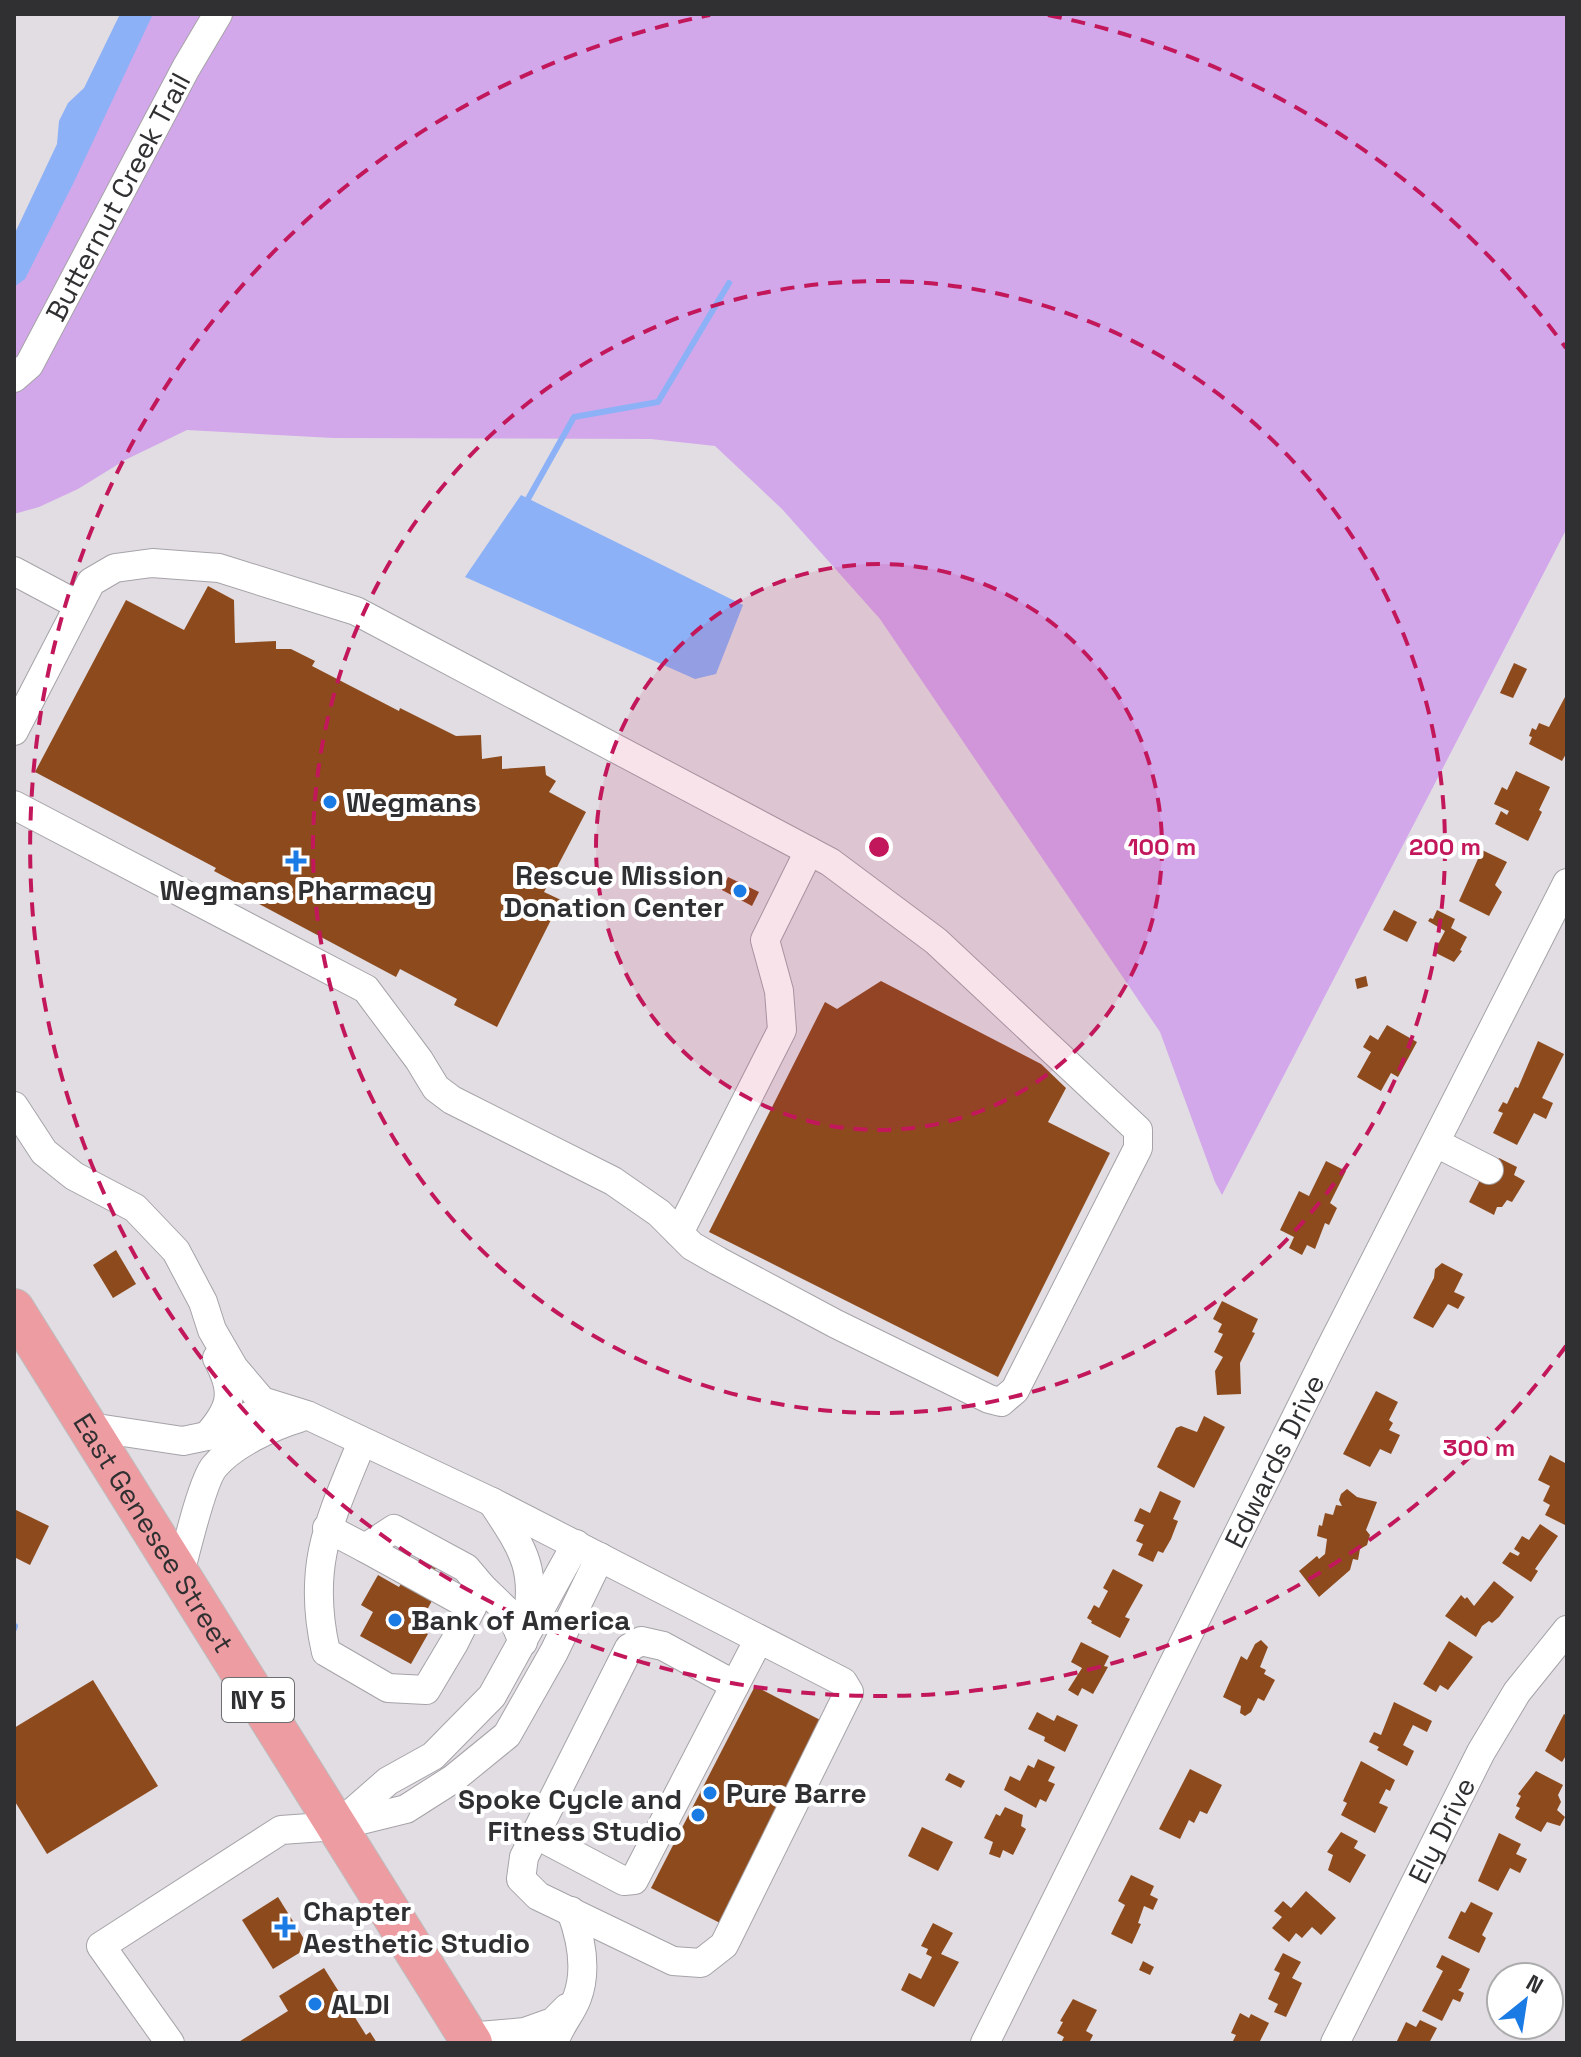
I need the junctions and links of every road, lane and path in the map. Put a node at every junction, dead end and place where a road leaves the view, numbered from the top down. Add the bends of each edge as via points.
1 (218, 14) edge
2 (14, 378) edge
3 (14, 571) edge
4 (78, 605) junction
5 (14, 731) edge
6 (14, 805) edge
7 (809, 851) junction
8 (1567, 883) edge
9 (14, 1106) edge
10 (1436, 1143) junction
11 (1489, 1170) dead end
12 (679, 1233) junction
13 (203, 1302) junction
14 (17, 1322) edge
15 (307, 1415) junction
16 (90, 1427) junction
17 (207, 1436) junction
18 (362, 1442) junction
19 (492, 1502) junction
20 (327, 1528) junction
21 (588, 1550) junction
22 (180, 1573) junction
23 (477, 1597) junction
24 (1567, 1630) edge
25 (759, 1639) junction
26 (523, 1642) junction
27 (735, 1685) junction
28 (337, 1826) junction
29 (535, 1834) junction
30 (571, 1911) junction
31 (577, 1999) junction
32 (470, 2040) edge
33 (170, 2043) edge
34 (554, 2043) edge
35 (985, 2043) edge
36 (1335, 2043) edge

1 - 2 street, Butternut Creek Trail via 29,365
3 - 4 street
4 - 5 street
4 - 7 street via 91,582 115,568 152,563 219,568 356,611
6 - 12 street via 366,989 436,1088 613,1181
7 - 12 street via 765,940 779,991 782,1030
7 - 12 street via 936,941 1138,1130 1138,1148 1015,1390 1001,1402 836,1324 692,1246
8 - 10 street, Edwards Drive
9 - 13 street via 44,1152 74,1176 135,1208 176,1251
10 - 11 street
10 - 35 street, Edwards Drive
13 - 15 street via 212,1330 262,1401
13 - 17 street via 198,1322 228,1379 230,1400 222,1420
14 - 16 highway, East Genesee Street / NY 5
15 - 17 street via 259,1411
15 - 18 street
15 - 22 street via 264,1431 214,1467
16 - 17 street via 183,1441
16 - 22 highway, East Genesee Street / NY 5
18 - 19 street
18 - 20 street
19 - 21 street
19 - 26 street via 531,1573
20 - 23 street
20 - 23 street via 318,1617 326,1652 388,1688 426,1690
21 - 25 street
21 - 26 street
21 - 28 street via 554,1652 507,1735 406,1809
22 - 28 highway, East Genesee Street / NY 5
23 - 26 street via 512,1616
24 - 36 street, Ely Drive via 1517,1692 1481,1752
25 - 27 street
25 - 30 street via 843,1682 849,1692 724,1945 701,1963 673,1961
26 - 28 street via 492,1696 433,1756 388,1781
27 - 29 street via 663,1646 641,1641 629,1648
27 - 29 street via 634,1880 624,1881
28 - 32 highway, East Genesee Street / NY 5
28 - 33 street via 281,1830 101,1946
29 - 30 street via 521,1879 538,1896
30 - 31 street via 581,1939
31 - 32 street via 553,2022
31 - 34 street

